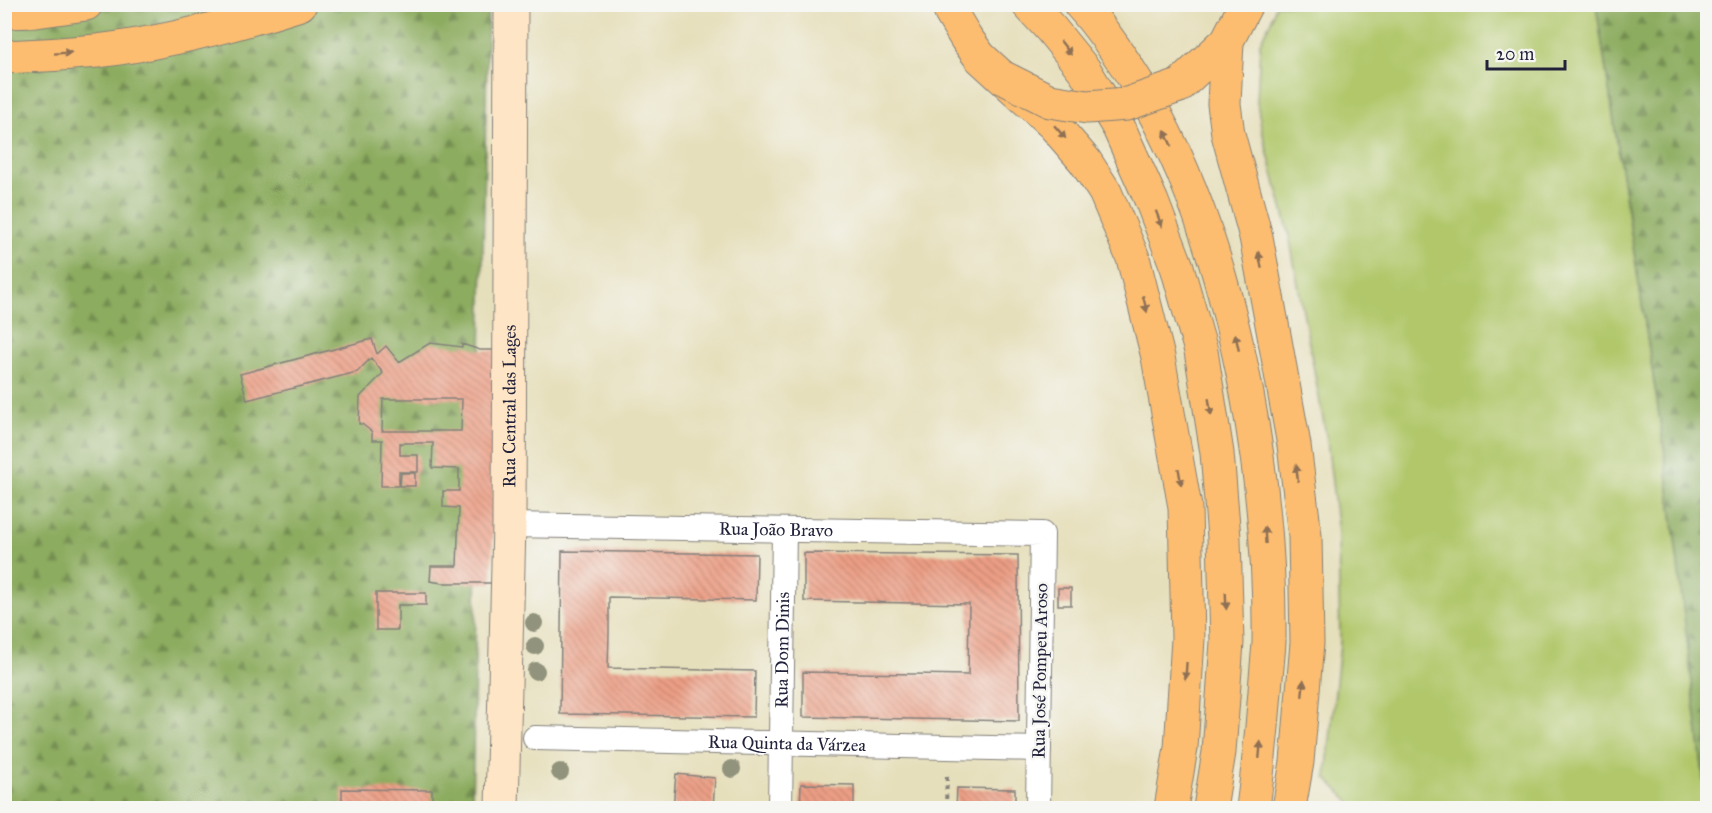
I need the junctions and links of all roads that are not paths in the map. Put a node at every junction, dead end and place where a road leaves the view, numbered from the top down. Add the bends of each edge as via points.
1 (86, 4) edge
2 (300, 4) edge
3 (511, 4) edge
4 (1028, 4) edge
5 (1080, 4) edge
6 (1246, 4) edge
7 (948, 7) edge
8 (4, 12) edge
9 (1227, 41) junction
10 (4, 57) edge
11 (1002, 77) junction
12 (509, 525) junction
13 (784, 530) junction
14 (1042, 534) joint
15 (535, 738) dead end
16 (781, 744) junction
17 (1039, 748) junction
18 (502, 808) edge
19 (780, 808) edge
20 (1038, 808) edge
21 (1171, 808) edge
22 (1210, 808) edge
23 (1253, 808) edge
24 (1289, 808) edge

1 - 8 highway
10 -> 2 highway via 97,51 170,39
3 - 12 main road, Rua Central das Lages
4 -> 22 highway via 1084,71 1119,128 1177,267 1201,351 1217,453 1227,642 1219,752
23 -> 5 highway via 1269,642 1266,537 1257,449 1237,342 1217,264 1189,186 1157,115 1122,59
6 - 9 highway
7 - 11 highway via 980,57
9 - 11 highway, bridge via 1179,86 1127,104 1087,107 1050,101
24 -> 9 highway via 1307,643 1305,536 1294,445 1256,237 1228,134 1224,104
11 -> 21 highway, bridge via 1053,124 1105,192 1133,258 1158,357 1185,507 1188,639
12 - 13 street, Rua João Bravo
12 - 18 main road, Rua Central das Lages
13 - 14 street, Rua João Bravo
13 - 16 street, Rua Dom Dinis
14 - 17 street, Rua José Pompeu Aroso
15 - 16 street, Rua Quinta da Várzea
16 - 17 street, Rua Quinta da Várzea
16 - 19 street, Rua Dom Dinis
17 - 20 street, Rua José Pompeu Aroso

